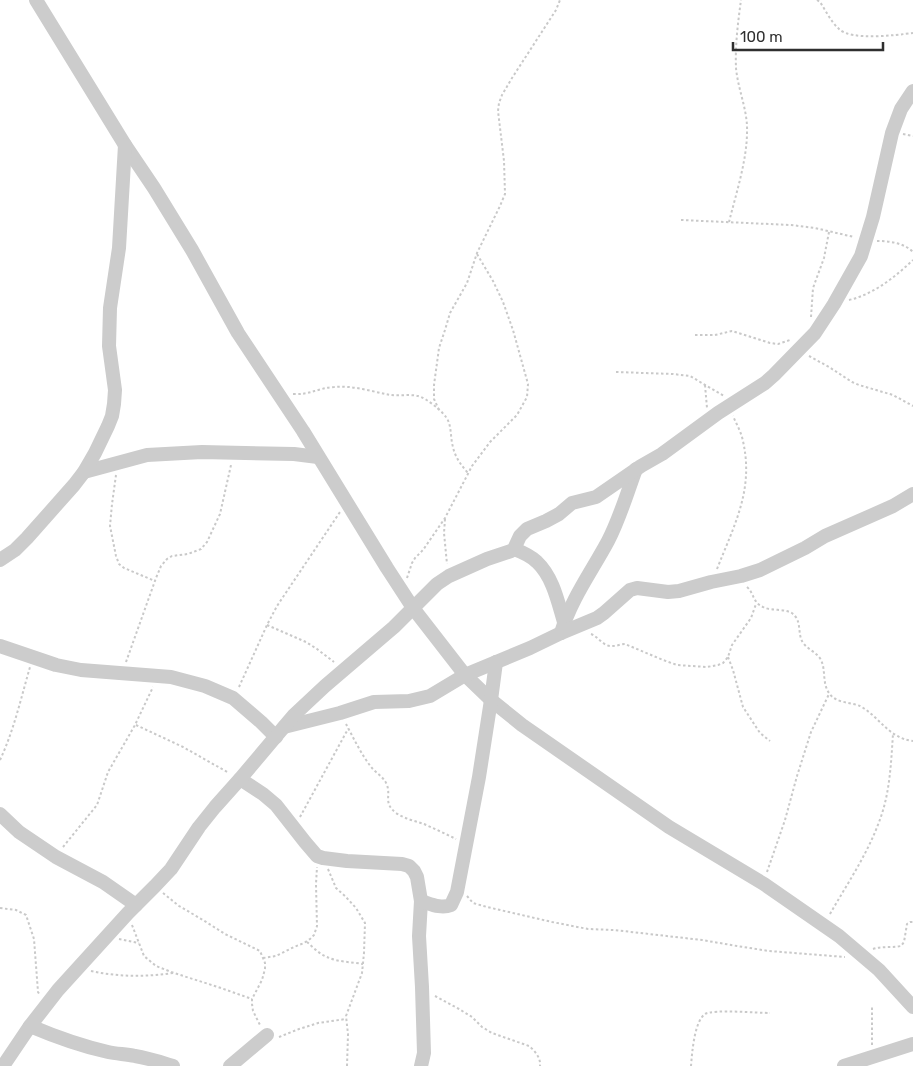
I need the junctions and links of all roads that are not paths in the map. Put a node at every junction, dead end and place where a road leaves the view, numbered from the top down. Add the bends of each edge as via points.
1 (36, 0) edge
2 (913, 92) edge
3 (125, 145) junction
4 (318, 457) junction
5 (636, 469) junction
6 (84, 472) junction
7 (913, 494) edge
8 (514, 548) junction
9 (0, 560) edge
10 (412, 608) junction
11 (562, 627) junction
12 (0, 646) edge
13 (496, 662) junction
14 (465, 675) junction
15 (491, 700) junction
16 (280, 732) junction
17 (240, 780) junction
18 (0, 814) edge
19 (421, 901) junction
20 (132, 909) junction
21 (913, 1007) edge
22 (30, 1026) junction
23 (267, 1035) road end
24 (913, 1044) edge
25 (3, 1066) edge
26 (172, 1066) edge
27 (230, 1066) edge
28 (421, 1066) edge
29 (844, 1066) edge

1 - 3 street
2 - 5 street via 892,133 866,241 819,327 795,345 774,375
3 - 4 street via 192,250 238,333
3 - 6 street via 119,248 110,308 109,346 114,404 108,426
4 - 6 street via 202,452 147,455
4 - 10 street
5 - 8 street via 596,497 572,503 546,522 527,529
5 - 11 street via 609,540 583,582
6 - 9 street via 32,533
7 - 11 street via 760,570 673,592 643,588 630,590 597,618
8 - 10 street via 449,576
8 - 11 street via 537,562 546,574 555,591
10 - 14 street
10 - 16 street via 300,709
11 - 13 street via 530,648
12 - 16 street via 80,670 177,678 233,698
13 - 14 street
13 - 15 street
14 - 15 street
14 - 16 street via 430,696 374,702
15 - 19 street via 457,892 451,905 446,907
15 - 21 street via 668,828 764,884 839,936 879,970
16 - 17 street
17 - 19 street via 276,805 320,857 409,866 417,877
17 - 20 street via 209,814 170,869
18 - 20 street via 19,832 56,857 103,882
19 - 28 street via 419,936 424,1053
20 - 22 street via 58,990
22 - 25 street
22 - 26 street via 85,1047
23 - 27 street
24 - 29 street

